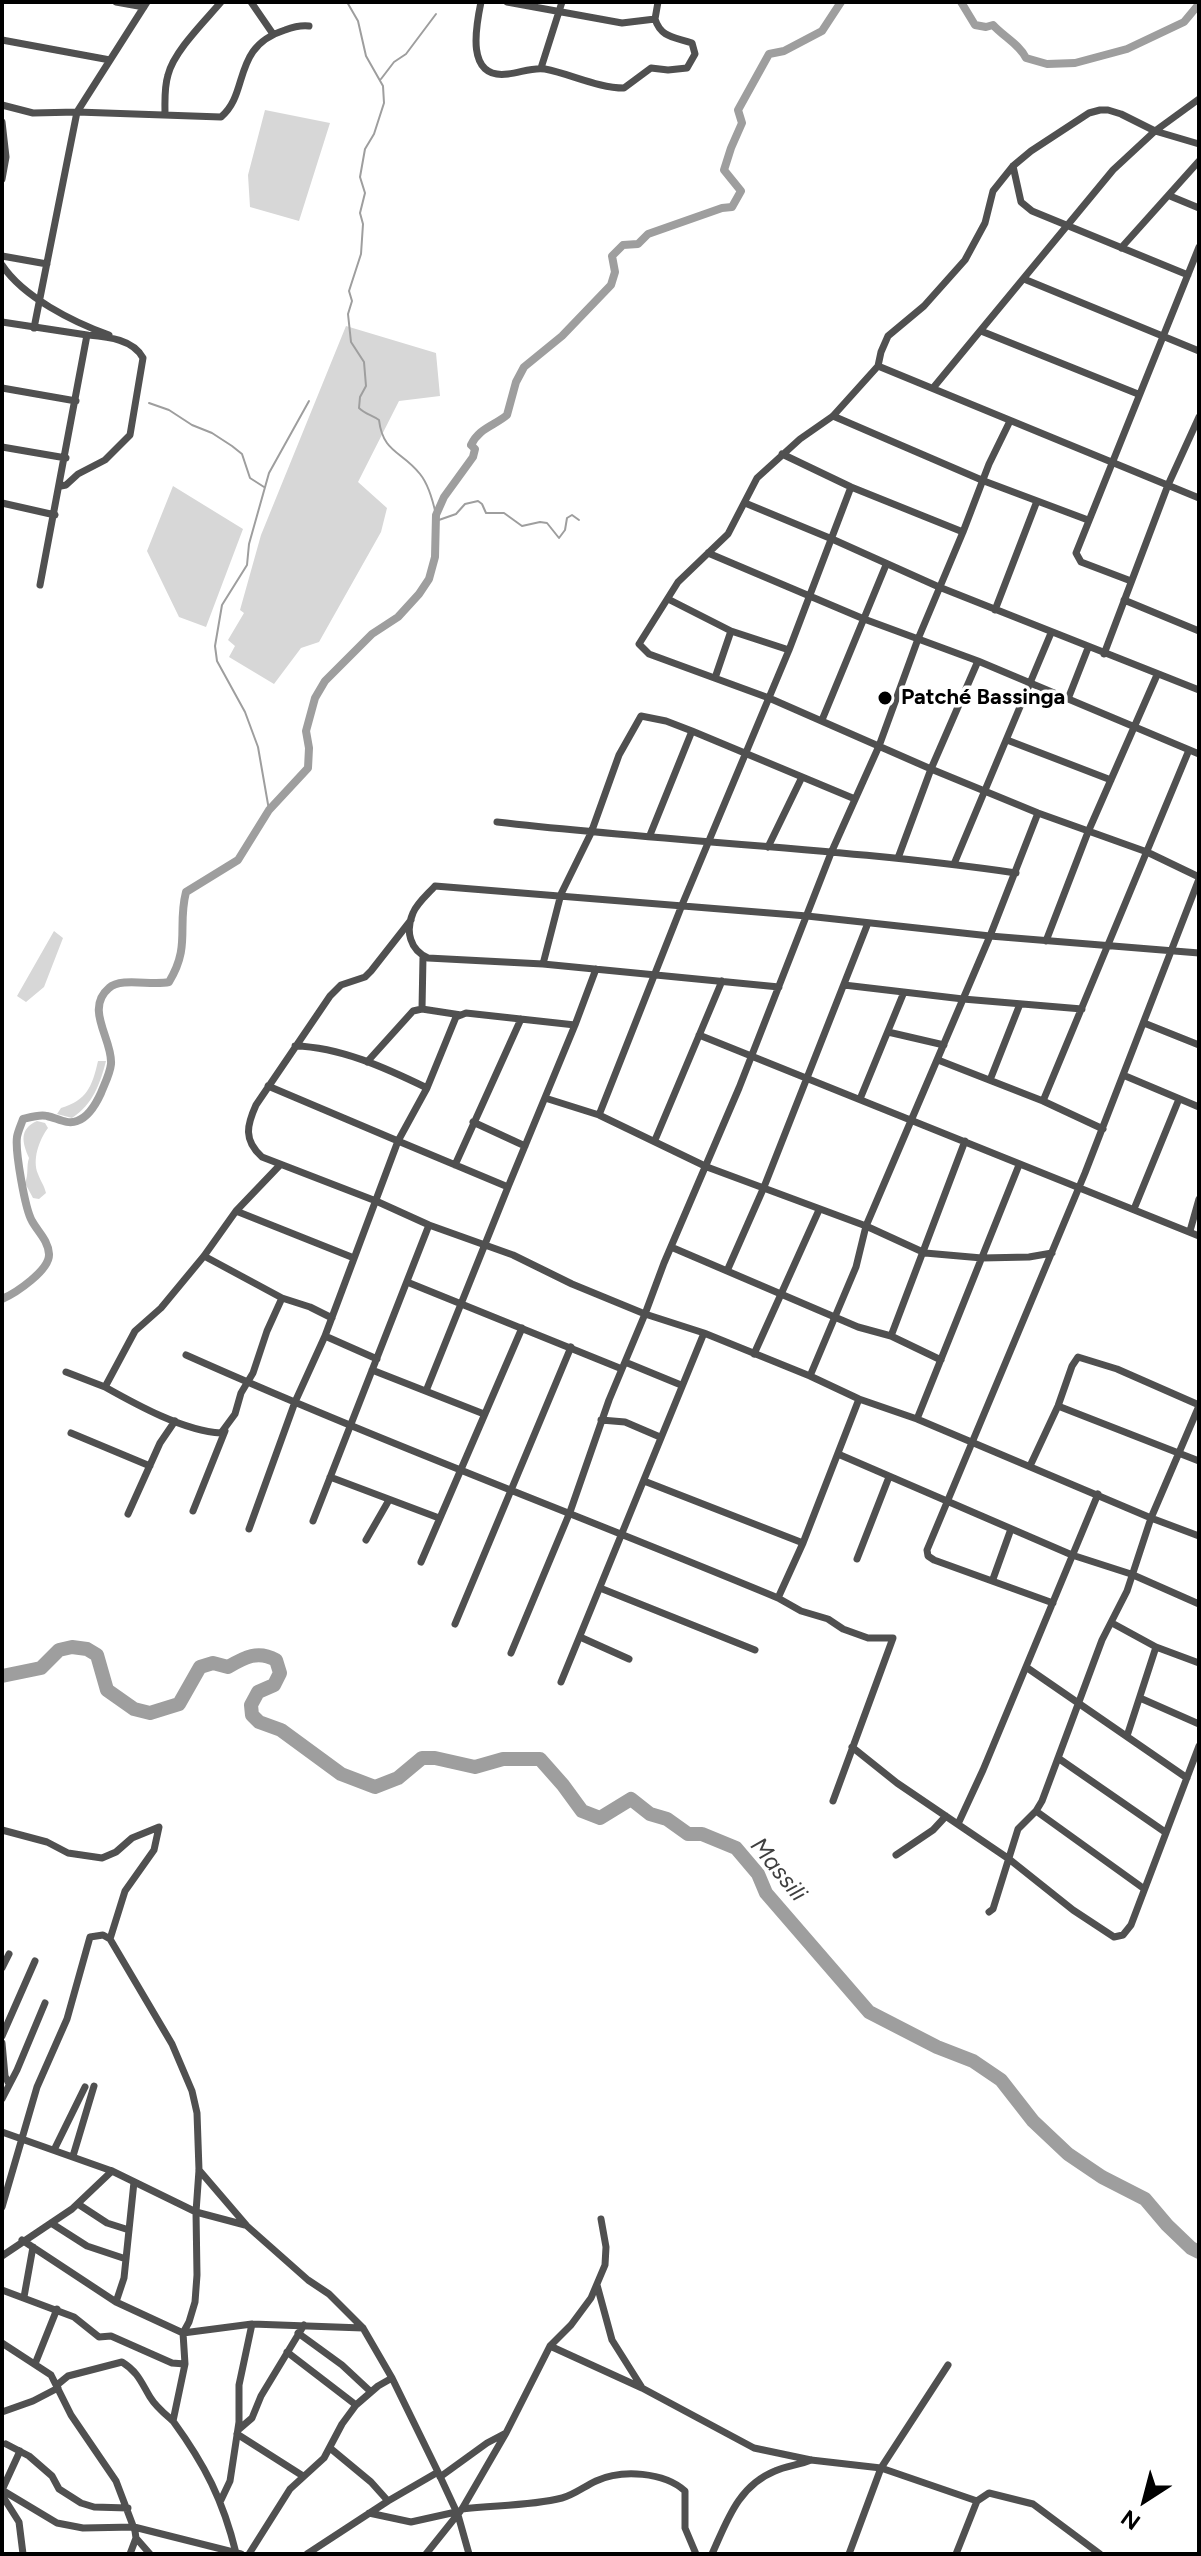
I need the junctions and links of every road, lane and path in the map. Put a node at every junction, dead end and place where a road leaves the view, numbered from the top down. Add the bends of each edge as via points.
1 (116, 2) edge
2 (221, 2) edge
3 (251, 2) edge
4 (481, 2) edge
5 (507, 2) edge
6 (562, 2) edge
7 (658, 2) edge
8 (146, 5) edge
9 (559, 13) junction
10 (655, 19) junction
11 (309, 26) dead end
12 (273, 34) junction
13 (2, 40) edge
14 (110, 60) junction
15 (541, 68) junction
16 (1199, 99) edge
17 (2, 105) edge
18 (77, 112) junction
19 (165, 114) junction
20 (2, 122) edge
21 (1155, 131) junction
22 (1199, 144) edge
23 (4, 157) edge
24 (1199, 161) edge
25 (1013, 166) junction
26 (2, 179) edge
27 (1170, 196) junction
28 (1199, 208) edge
29 (1066, 227) junction
30 (1199, 247) edge
31 (1121, 248) junction
32 (2, 256) edge
33 (47, 264) junction
34 (2, 265) edge
35 (1188, 275) junction
36 (1024, 279) junction
37 (40, 299) junction
38 (2, 322) edge
39 (34, 328) junction
40 (981, 331) junction
41 (87, 335) junction
42 (1163, 336) junction
43 (128, 343) junction
44 (1199, 351) edge
45 (878, 366) junction
46 (2, 388) edge
47 (933, 388) junction
48 (1138, 394) junction
49 (76, 401) junction
50 (833, 416) junction
51 (1198, 419) edge
52 (1010, 421) junction
53 (2, 447) edge
54 (782, 454) junction
55 (66, 458) junction
56 (1112, 463) junction
57 (984, 481) junction
58 (1168, 485) junction
59 (61, 486) junction
60 (851, 487) junction
61 (1199, 498) edge
62 (1037, 501) junction
63 (2, 503) edge
64 (745, 503) junction
65 (55, 515) junction
66 (1088, 520) junction
67 (963, 532) junction
68 (832, 539) junction
69 (708, 553) junction
70 (886, 565) junction
71 (1131, 581) junction
72 (40, 585) dead end
73 (939, 587) junction
74 (809, 597) junction
75 (668, 599) junction
76 (1124, 600) junction
77 (995, 610) junction
78 (864, 619) junction
79 (731, 631) junction
80 (1199, 631) edge
81 (1051, 633) junction
82 (918, 639) junction
83 (1088, 648) junction
84 (789, 650) junction
85 (1104, 654) junction
86 (978, 661) junction
87 (1157, 675) junction
88 (715, 678) junction
89 (1030, 683) junction
90 (1199, 690) edge
91 (769, 698) junction
92 (1068, 699) junction
93 (822, 720) junction
94 (1136, 727) junction
95 (692, 731) junction
96 (1007, 740) junction
97 (879, 746) junction
98 (1189, 750) junction
99 (747, 754) junction
100 (1199, 754) edge
101 (931, 769) junction
102 (802, 777) junction
103 (1111, 780) junction
104 (985, 790) junction
105 (855, 799) junction
106 (1038, 813) junction
107 (497, 822) dead end
108 (1088, 832) junction
109 (591, 833) junction
110 (650, 835) junction
111 (711, 841) junction
112 (768, 847) junction
113 (1147, 852) junction
114 (831, 853) junction
115 (898, 858) junction
116 (954, 864) junction
117 (1016, 873) junction
118 (1199, 878) edge
119 (561, 894) junction
120 (682, 905) junction
121 (807, 916) junction
122 (411, 920) junction
123 (868, 923) junction
124 (990, 936) junction
125 (1046, 941) junction
126 (1109, 946) junction
127 (1172, 951) junction
128 (1199, 953) edge
129 (423, 957) junction
130 (543, 964) junction
131 (596, 969) junction
132 (655, 975) junction
133 (722, 981) junction
134 (844, 985) junction
135 (779, 987) junction
136 (904, 992) junction
137 (963, 999) junction
138 (1020, 1004) junction
139 (422, 1009) junction
140 (1082, 1009) junction
141 (461, 1015) junction
142 (521, 1019) junction
143 (1144, 1023) junction
144 (575, 1025) junction
145 (888, 1032) junction
146 (699, 1035) junction
147 (944, 1045) junction
148 (1199, 1045) edge
149 (295, 1046) junction
150 (752, 1057) junction
151 (938, 1060) junction
152 (367, 1062) junction
153 (1123, 1075) junction
154 (807, 1078) junction
155 (990, 1080) junction
156 (268, 1086) junction
157 (427, 1088) junction
158 (545, 1098) junction
159 (860, 1099) junction
160 (1179, 1099) junction
161 (1043, 1101) junction
162 (1199, 1107) edge
163 (599, 1115) junction
164 (913, 1120) junction
165 (473, 1122) junction
166 (1103, 1129) junction
167 (655, 1140) junction
168 (398, 1141) junction
169 (965, 1141) junction
170 (525, 1146) junction
171 (280, 1165) junction
172 (455, 1165) junction
173 (1019, 1165) junction
174 (707, 1167) junction
175 (508, 1187) junction
176 (764, 1187) junction
177 (1079, 1188) junction
178 (1199, 1199) edge
179 (376, 1201) junction
180 (1134, 1209) junction
181 (819, 1210) junction
182 (236, 1211) junction
183 (429, 1225) junction
184 (866, 1226) junction
185 (1190, 1231) junction
186 (1199, 1236) edge
187 (483, 1244) junction
188 (671, 1247) junction
189 (925, 1253) junction
190 (1052, 1253) junction
191 (204, 1256) junction
192 (354, 1258) junction
193 (982, 1258) junction
194 (727, 1271) junction
195 (407, 1282) junction
196 (780, 1293) junction
197 (282, 1298) junction
198 (461, 1302) junction
199 (645, 1314) junction
200 (837, 1316) junction
201 (332, 1318) junction
202 (522, 1328) junction
203 (704, 1333) junction
204 (325, 1336) junction
205 (891, 1336) junction
206 (571, 1347) junction
207 (754, 1354) junction
208 (186, 1355) dead end
209 (377, 1359) junction
210 (941, 1360) junction
211 (624, 1365) junction
212 (372, 1370) junction
213 (66, 1372) dead end
214 (810, 1376) junction
215 (248, 1382) junction
216 (681, 1385) junction
217 (105, 1387) junction
218 (426, 1391) junction
219 (859, 1399) junction
220 (295, 1402) junction
221 (1058, 1406) junction
222 (1199, 1406) edge
223 (484, 1414) junction
224 (917, 1419) junction
225 (601, 1420) junction
226 (175, 1421) junction
227 (351, 1426) junction
228 (225, 1431) junction
229 (71, 1433) dead end
230 (660, 1437) junction
231 (971, 1441) junction
232 (1179, 1452) junction
233 (838, 1454) junction
234 (1199, 1461) edge
235 (150, 1466) junction
236 (1030, 1466) junction
237 (459, 1469) junction
238 (330, 1477) junction
239 (889, 1477) junction
240 (644, 1481) junction
241 (511, 1489) junction
242 (1098, 1494) junction
243 (389, 1500) junction
244 (949, 1503) junction
245 (193, 1511) dead end
246 (570, 1512) junction
247 (128, 1514) dead end
248 (439, 1518) junction
249 (1151, 1518) junction
250 (313, 1521) dead end
251 (249, 1529) dead end
252 (1011, 1529) junction
253 (623, 1533) junction
254 (1199, 1536) edge
255 (366, 1540) dead end
256 (803, 1543) junction
257 (1072, 1555) junction
258 (857, 1559) dead end
259 (421, 1562) dead end
260 (1131, 1574) junction
261 (993, 1579) junction
262 (600, 1588) junction
263 (778, 1598) junction
264 (1053, 1603) junction
265 (1199, 1604) edge
266 (1112, 1623) junction
267 (455, 1624) dead end
268 (580, 1637) junction
269 (1156, 1647) junction
270 (755, 1650) dead end
271 (511, 1653) dead end
272 (629, 1659) dead end
273 (1199, 1663) edge
274 (1026, 1667) junction
275 (561, 1682) dead end
276 (1140, 1698) junction
277 (1079, 1702) junction
278 (1199, 1724) edge
279 (1127, 1736) junction
280 (1199, 1746) edge
281 (852, 1747) junction
282 (1058, 1758) junction
283 (1187, 1778) junction
284 (833, 1801) dead end
285 (1036, 1811) junction
286 (946, 1816) junction
287 (958, 1824) junction
288 (2, 1830) edge
289 (1165, 1832) junction
290 (896, 1855) dead end
291 (1009, 1859) junction
292 (1143, 1888) junction
293 (989, 1912) dead end
294 (110, 1939) junction
295 (9, 1954) dead end
296 (35, 1961) dead end
297 (2, 1968) edge
298 (45, 2003) dead end
299 (2, 2036) edge
300 (2, 2043) edge
301 (5, 2078) edge
302 (94, 2086) dead end
303 (85, 2087) dead end
304 (2, 2099) edge
305 (4, 2136) edge
306 (21, 2140) junction
307 (54, 2150) junction
308 (73, 2156) junction
309 (199, 2170) junction
310 (112, 2171) junction
311 (134, 2182) junction
312 (3, 2204) edge
313 (78, 2204) junction
314 (196, 2212) junction
315 (601, 2219) dead end
316 (51, 2223) junction
317 (247, 2226) junction
318 (129, 2230) junction
319 (22, 2240) junction
320 (33, 2247) junction
321 (2, 2256) edge
322 (126, 2259) junction
323 (597, 2284) junction
324 (2, 2290) edge
325 (24, 2297) junction
326 (116, 2302) junction
327 (57, 2309) junction
328 (252, 2324) junction
329 (304, 2325) junction
330 (363, 2328) junction
331 (183, 2333) junction
332 (298, 2333) junction
333 (2, 2343) edge
334 (550, 2346) junction
335 (287, 2352) junction
336 (35, 2364) junction
337 (185, 2364) junction
338 (948, 2365) dead end
339 (392, 2378) junction
340 (58, 2386) junction
341 (642, 2388) junction
342 (371, 2392) junction
343 (356, 2405) junction
344 (2, 2412) edge
345 (173, 2421) junction
346 (238, 2432) junction
347 (506, 2433) junction
348 (6, 2444) dead end
349 (330, 2448) junction
350 (20, 2451) junction
351 (811, 2460) junction
352 (881, 2468) junction
353 (439, 2474) junction
354 (303, 2476) junction
355 (2, 2492) edge
356 (221, 2500) junction
357 (388, 2501) junction
358 (977, 2501) junction
359 (128, 2508) junction
360 (458, 2512) junction
361 (369, 2513) junction
362 (134, 2527) junction
363 (136, 2538) junction
364 (23, 2554) edge
365 (130, 2554) edge
366 (150, 2554) edge
367 (239, 2554) edge
368 (249, 2554) edge
369 (307, 2554) edge
370 (426, 2554) edge
371 (469, 2554) edge
372 (696, 2554) edge
373 (712, 2554) edge
374 (849, 2554) edge
375 (956, 2554) edge
376 (1100, 2554) edge

1 - 8 street
2 - 19 street via 168,73
3 - 12 street
4 - 15 street via 474,35 484,66 497,75
5 - 9 street
6 - 9 street
7 - 10 street
8 - 14 street
9 - 10 street via 622,23
9 - 15 street
10 - 15 street via 662,33 694,45 687,68 651,68 624,88
11 - 12 street
12 - 19 street via 252,52 229,111 221,117
13 - 14 street
14 - 18 street
16 - 21 street
17 - 18 street via 33,113
18 - 19 street
18 - 33 street
20 - 23 street
21 - 22 street
21 - 25 street via 1108,110 1089,113
21 - 29 street via 1113,170
23 - 26 street
24 - 27 street
25 - 29 street via 1021,202
25 - 45 street via 993,191 985,223 965,260 888,336
27 - 28 street
27 - 31 street
29 - 31 street
29 - 36 street
30 - 35 street
31 - 35 street
32 - 33 street
33 - 37 street
34 - 37 street
35 - 42 street
36 - 40 street
36 - 42 street
37 - 39 street
37 - 43 street via 67,317
38 - 39 street
39 - 41 street
40 - 47 street
40 - 48 street
41 - 43 street
41 - 49 street
42 - 44 street
42 - 48 street
43 - 59 street via 143,358 130,435 105,460
45 - 47 street
45 - 50 street
46 - 49 street
47 - 52 street
48 - 56 street
49 - 55 street
50 - 54 street
50 - 57 street
51 - 58 street
52 - 56 street
52 - 57 street
53 - 55 street
54 - 60 street
54 - 64 street via 757,478
55 - 59 street
56 - 58 street
56 - 66 street
57 - 62 street
57 - 67 street
58 - 61 street
58 - 71 street
59 - 65 street
60 - 67 street
60 - 68 street
62 - 66 street
62 - 77 street
63 - 65 street
64 - 68 street
64 - 69 street via 728,534
65 - 72 street
66 - 71 street via 1077,558
67 - 73 street
68 - 70 street
68 - 74 street
69 - 74 street
69 - 75 street via 686,572
70 - 73 street
70 - 78 street
71 - 76 street
73 - 77 street
73 - 82 street
74 - 78 street
74 - 84 street
75 - 79 street
75 - 88 street via 639,644 649,654
76 - 80 street
76 - 85 street
77 - 81 street
78 - 82 street
78 - 93 street
79 - 84 street
79 - 88 street
81 - 83 street
81 - 89 street
82 - 86 street
82 - 97 street
83 - 85 street
83 - 92 street
84 - 91 street
85 - 87 street
86 - 89 street
86 - 101 street
87 - 90 street
87 - 94 street
88 - 91 street
89 - 92 street
89 - 96 street
91 - 93 street
91 - 99 street
92 - 94 street
93 - 97 street
94 - 98 street
94 - 103 street
95 - 99 street
95 - 109 street via 644,715 639,718 619,755
95 - 110 street
96 - 103 street
96 - 104 street
97 - 101 street
97 - 105 street
98 - 100 street
98 - 113 street
99 - 102 street
99 - 111 street
101 - 104 street
101 - 115 street
102 - 105 street
102 - 112 street
103 - 108 street
104 - 106 street
104 - 116 street
105 - 114 street
106 - 108 street
106 - 117 street
107 - 109 street
108 - 113 street
108 - 125 street
109 - 110 street
109 - 119 street
110 - 111 street
111 - 112 street
111 - 120 street
112 - 114 street
113 - 118 street
113 - 126 street
114 - 115 street
114 - 121 street
115 - 116 street
116 - 117 street
117 - 124 street
118 - 127 street
119 - 120 street
119 - 122 street via 435,886
119 - 130 street
120 - 121 street
120 - 132 street
121 - 123 street
121 - 135 street
122 - 129 street via 413,950
122 - 149 street via 365,977 341,985 330,996
123 - 124 street
123 - 134 street
124 - 125 street
124 - 137 street
125 - 126 street
126 - 127 street
126 - 140 street
127 - 128 street
127 - 143 street
129 - 130 street
129 - 139 street
130 - 131 street
131 - 132 street
131 - 144 street
132 - 133 street
132 - 163 street
133 - 135 street
133 - 146 street
134 - 136 street
134 - 154 street
135 - 150 street
136 - 137 street
136 - 145 street
137 - 138 street
137 - 147 street
138 - 140 street
138 - 155 street
139 - 141 street
139 - 152 street via 408,1014
140 - 161 street
141 - 142 street
141 - 157 street via 452,1023
142 - 144 street
142 - 165 street
143 - 148 street
143 - 153 street
144 - 158 street
145 - 147 street
145 - 159 street
146 - 150 street
146 - 167 street
147 - 151 street
149 - 152 street via 323,1047
149 - 156 street
150 - 154 street
150 - 174 street
151 - 155 street
151 - 164 street
152 - 157 street
153 - 160 street
153 - 166 street
154 - 159 street
154 - 176 street
155 - 161 street
156 - 168 street
156 - 171 street via 249,1119 250,1146
157 - 168 street
158 - 163 street
158 - 170 street
159 - 164 street
160 - 162 street
160 - 180 street
161 - 166 street
163 - 167 street
164 - 169 street
164 - 184 street
165 - 170 street
165 - 172 street
166 - 177 street
167 - 174 street
168 - 172 street
168 - 179 street
169 - 173 street
169 - 189 street
170 - 175 street
171 - 179 street
171 - 182 street
172 - 175 street
173 - 177 street
173 - 193 street
174 - 176 street
174 - 188 street
175 - 187 street
176 - 181 street
176 - 194 street
177 - 180 street
177 - 190 street
178 - 185 street
179 - 183 street
179 - 192 street
180 - 185 street
181 - 184 street
181 - 196 street
182 - 191 street
182 - 192 street
183 - 187 street
183 - 195 street
184 - 189 street
184 - 200 street
185 - 186 street
187 - 198 street
187 - 199 street
188 - 194 street
188 - 199 street
189 - 193 street
189 - 205 street
190 - 193 street
190 - 231 street
191 - 197 street
191 - 217 street via 135,1331
192 - 201 street
193 - 210 street
194 - 196 street
195 - 198 street
195 - 209 street
196 - 200 street
196 - 207 street
197 - 201 street
197 - 215 street
198 - 202 street
198 - 218 street
199 - 203 street
199 - 211 street
200 - 205 street
200 - 214 street
201 - 204 street
202 - 206 street
202 - 223 street
203 - 207 street
203 - 216 street
204 - 209 street
204 - 220 street
205 - 210 street
206 - 211 street
206 - 241 street
207 - 214 street
208 - 215 street
209 - 212 street
210 - 224 street
211 - 216 street
211 - 225 street
212 - 218 street
212 - 227 street
213 - 217 street
214 - 219 street
215 - 220 street
215 - 228 street
216 - 230 street
217 - 226 street
218 - 223 street
219 - 224 street
219 - 233 street
220 - 227 street
220 - 251 street
221 - 222 street via 1078,1357
221 - 232 street
221 - 236 street
222 - 232 street
223 - 237 street
224 - 231 street
225 - 230 street via 625,1422
225 - 246 street
226 - 228 street via 202,1431
226 - 235 street
227 - 237 street
227 - 238 street
228 - 245 street
229 - 235 street
230 - 240 street
231 - 236 street
231 - 244 street
232 - 234 street
232 - 249 street
233 - 239 street
233 - 256 street
235 - 247 street
236 - 242 street
237 - 241 street
237 - 248 street
238 - 243 street
238 - 250 street
239 - 244 street
239 - 258 street
240 - 253 street
240 - 256 street
241 - 246 street
241 - 267 street
242 - 249 street
242 - 257 street
243 - 248 street
243 - 255 street
244 - 252 street
244 - 261 street via 928,1556
246 - 253 street
246 - 271 street
248 - 259 street
249 - 254 street
249 - 260 street
252 - 257 street
252 - 261 street
253 - 262 street
253 - 263 street
256 - 263 street
257 - 260 street
257 - 264 street
260 - 265 street
260 - 266 street
261 - 264 street
262 - 268 street
262 - 270 street
263 - 281 street via 868,1638 894,1639
264 - 274 street
266 - 269 street
266 - 277 street
268 - 272 street
268 - 275 street
269 - 273 street
269 - 276 street
274 - 277 street
274 - 287 street
276 - 278 street
276 - 279 street
277 - 279 street
277 - 282 street
279 - 283 street
280 - 283 street
281 - 284 street
281 - 286 street
282 - 285 street
282 - 289 street
283 - 289 street
285 - 291 street via 1018,1829
285 - 292 street
286 - 287 street
286 - 290 street
287 - 291 street
288 - 294 street via 68,1853 102,1858 159,1827 154,1850 125,1891
289 - 292 street
291 - 292 street via 1114,1937 1131,1925
291 - 293 street
294 - 306 street via 90,1937 67,2019
294 - 309 street via 172,2044 192,2091
295 - 297 street
296 - 299 street
298 - 301 street
300 - 301 street
301 - 304 street
302 - 308 street
303 - 307 street
305 - 306 street
306 - 307 street
306 - 312 street
307 - 308 street
308 - 310 street
309 - 314 street
309 - 317 street
310 - 311 street
310 - 313 street
311 - 314 street
311 - 318 street
313 - 316 street
313 - 318 street
314 - 317 street
314 - 331 street via 195,2302
315 - 323 street via 605,2265
316 - 319 street
316 - 322 street via 87,2246
317 - 330 street
318 - 322 street
319 - 320 street
319 - 321 street
320 - 325 street
320 - 326 street
322 - 326 street
323 - 334 street via 582,2312
323 - 341 street via 612,2340
324 - 325 street
325 - 327 street
326 - 331 street
327 - 336 street
327 - 337 street via 99,2337 111,2336
328 - 329 street
328 - 331 street
328 - 346 street via 239,2385
329 - 330 street
329 - 332 street
330 - 339 street
331 - 337 street
332 - 335 street
332 - 342 street
333 - 336 street
334 - 341 street
334 - 347 street
335 - 343 street
335 - 346 street via 252,2418
336 - 340 street
337 - 345 street
338 - 352 street
339 - 342 street
339 - 353 street
340 - 344 street
340 - 345 street via 68,2376 122,2362 135,2370 150,2397
340 - 359 street
341 - 351 street via 754,2448
342 - 343 street
343 - 349 street
345 - 356 street
346 - 354 street
346 - 356 street via 230,2481
347 - 353 street
347 - 360 street
348 - 350 street
349 - 354 street
349 - 357 street
350 - 355 street
350 - 359 street via 81,2503
351 - 352 street
351 - 373 street via 772,2472 745,2490
352 - 358 street
352 - 374 street
353 - 357 street
353 - 360 street
354 - 368 street
355 - 362 street via 57,2523
355 - 364 street via 19,2522
356 - 367 street
357 - 361 street
358 - 375 street
358 - 376 street via 989,2493 1033,2504
359 - 362 street
360 - 361 street via 411,2522
360 - 370 street
360 - 371 street
360 - 372 street via 567,2497 612,2475 661,2477 685,2491 685,2528
361 - 369 street
362 - 363 street
362 - 367 street
363 - 365 street
363 - 366 street

